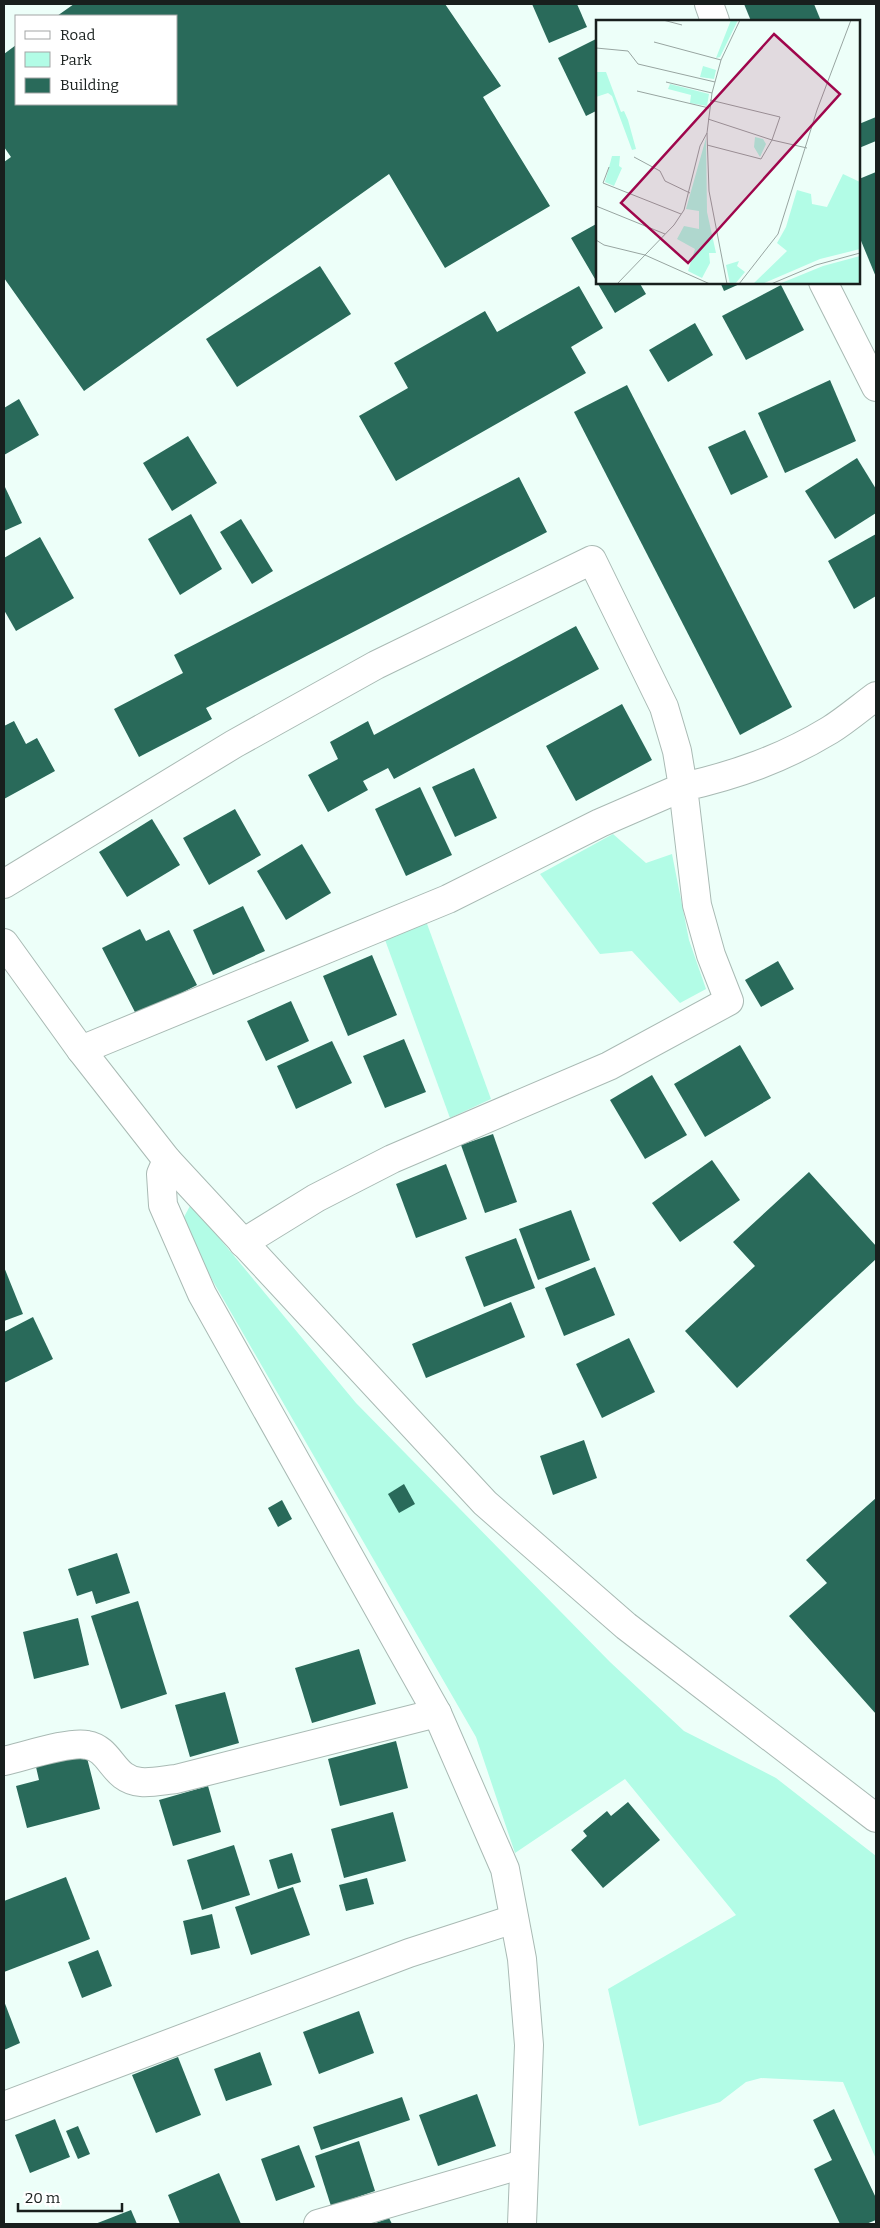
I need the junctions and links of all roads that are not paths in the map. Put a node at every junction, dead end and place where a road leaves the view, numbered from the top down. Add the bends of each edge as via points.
1 (709, 4) edge
2 (715, 20) edge
3 (824, 284) edge
4 (876, 387) edge
5 (876, 696) edge
6 (682, 787) junction
7 (4, 884) edge
8 (8, 960) edge
9 (81, 1050) junction
10 (167, 1160) junction
11 (243, 1243) junction
12 (437, 1713) junction
13 (4, 1761) edge
14 (876, 1818) edge
15 (514, 1919) junction
16 (4, 2106) edge
17 (524, 2164) junction
18 (318, 2224) edge
19 (522, 2224) edge

1 - 2 street
3 - 4 street
5 - 6 street via 831,730 778,758 729,777
6 - 7 street via 678,751 664,708 592,560 376,665 234,744
6 - 9 street via 600,823 448,899
6 - 11 street via 697,905 729,1001 609,1066 392,1159 316,1198
8 - 9 street
9 - 10 street
10 - 11 street
10 - 12 street via 161,1174 163,1205 202,1294
11 - 14 street via 485,1503 626,1626
12 - 13 street via 176,1779 141,1782 129,1779 118,1773 103,1751 86,1744
12 - 15 street via 505,1869
15 - 16 street via 409,1953
15 - 17 street via 522,1958 529,2045
17 - 18 street
17 - 19 street

